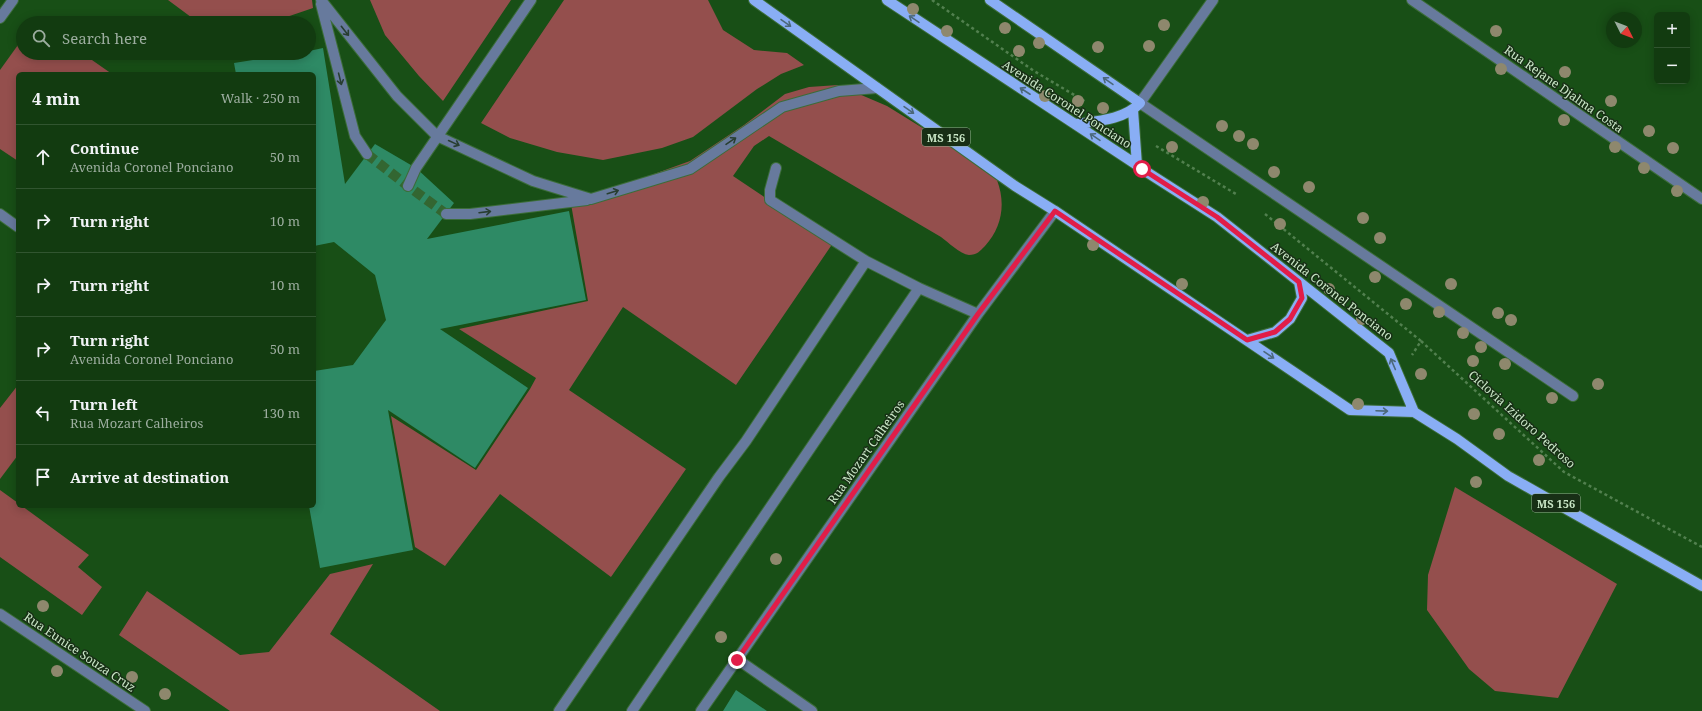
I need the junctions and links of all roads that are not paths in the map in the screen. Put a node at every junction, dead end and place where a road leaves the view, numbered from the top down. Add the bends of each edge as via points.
1 (13, 0) edge
2 (321, 0) edge
3 (531, 0) edge
4 (754, 0) edge
5 (887, 0) edge
6 (990, 0) edge
7 (1213, 0) edge
8 (1412, 0) edge
9 (0, 18) edge
10 (877, 88) junction
11 (1137, 106) junction
12 (1075, 124) junction
13 (437, 136) junction
14 (367, 154) tunnel mouth
15 (1137, 165) junction
16 (776, 168) dead end
17 (408, 186) dead end
18 (591, 199) junction
19 (1702, 200) edge
20 (1055, 211) junction
21 (0, 214) edge
22 (446, 214) tunnel mouth
23 (16, 226) edge
24 (866, 261) junction
25 (1299, 282) junction
26 (919, 288) junction
27 (978, 314) junction
28 (1247, 340) junction
29 (1573, 396) dead end
30 (1414, 412) junction
31 (1702, 586) edge
32 (0, 614) edge
33 (737, 660) junction
34 (145, 711) edge
35 (559, 711) edge
36 (632, 711) edge
37 (701, 711) edge
38 (812, 711) edge

1 - 9 street
2 -> 13 street via 397,96
2 -> 14 street via 355,136
3 - 13 street
4 -> 10 main road
12 -> 5 main road, Avenida Coronel Ponciano
11 -> 6 main road
7 - 11 street
8 - 19 street, Rua Rejane Djalma Costa
18 -> 10 street via 690,169 782,107 839,91
10 -> 20 main road, MS 156 via 1015,186
11 - 12 main road via 1110,118
11 - 15 main road
11 - 29 street
15 -> 12 main road, Avenida Coronel Ponciano
13 - 17 street via 416,168
13 -> 18 street via 533,181
15 - 25 main road, Avenida Coronel Ponciano via 1217,217
16 - 24 street via 770,200
22 -> 18 street via 470,214
20 - 27 street, Rua Mozart Calheiros
20 - 28 main road, MS 156
21 - 23 street
24 - 26 street
24 - 35 street via 746,441
25 - 28 main road via 1302,298 1290,319 1275,332
30 -> 25 main road, Avenida Coronel Ponciano via 1389,353
26 - 27 street
26 - 36 street
27 - 33 street, Rua Mozart Calheiros
28 -> 30 main road, MS 156 via 1350,410
30 - 31 main road, MS 156 via 1508,476
32 - 34 street, Rua Eunice Souza Cruz
33 - 37 street, Rua Mozart Calheiros
33 - 38 street

